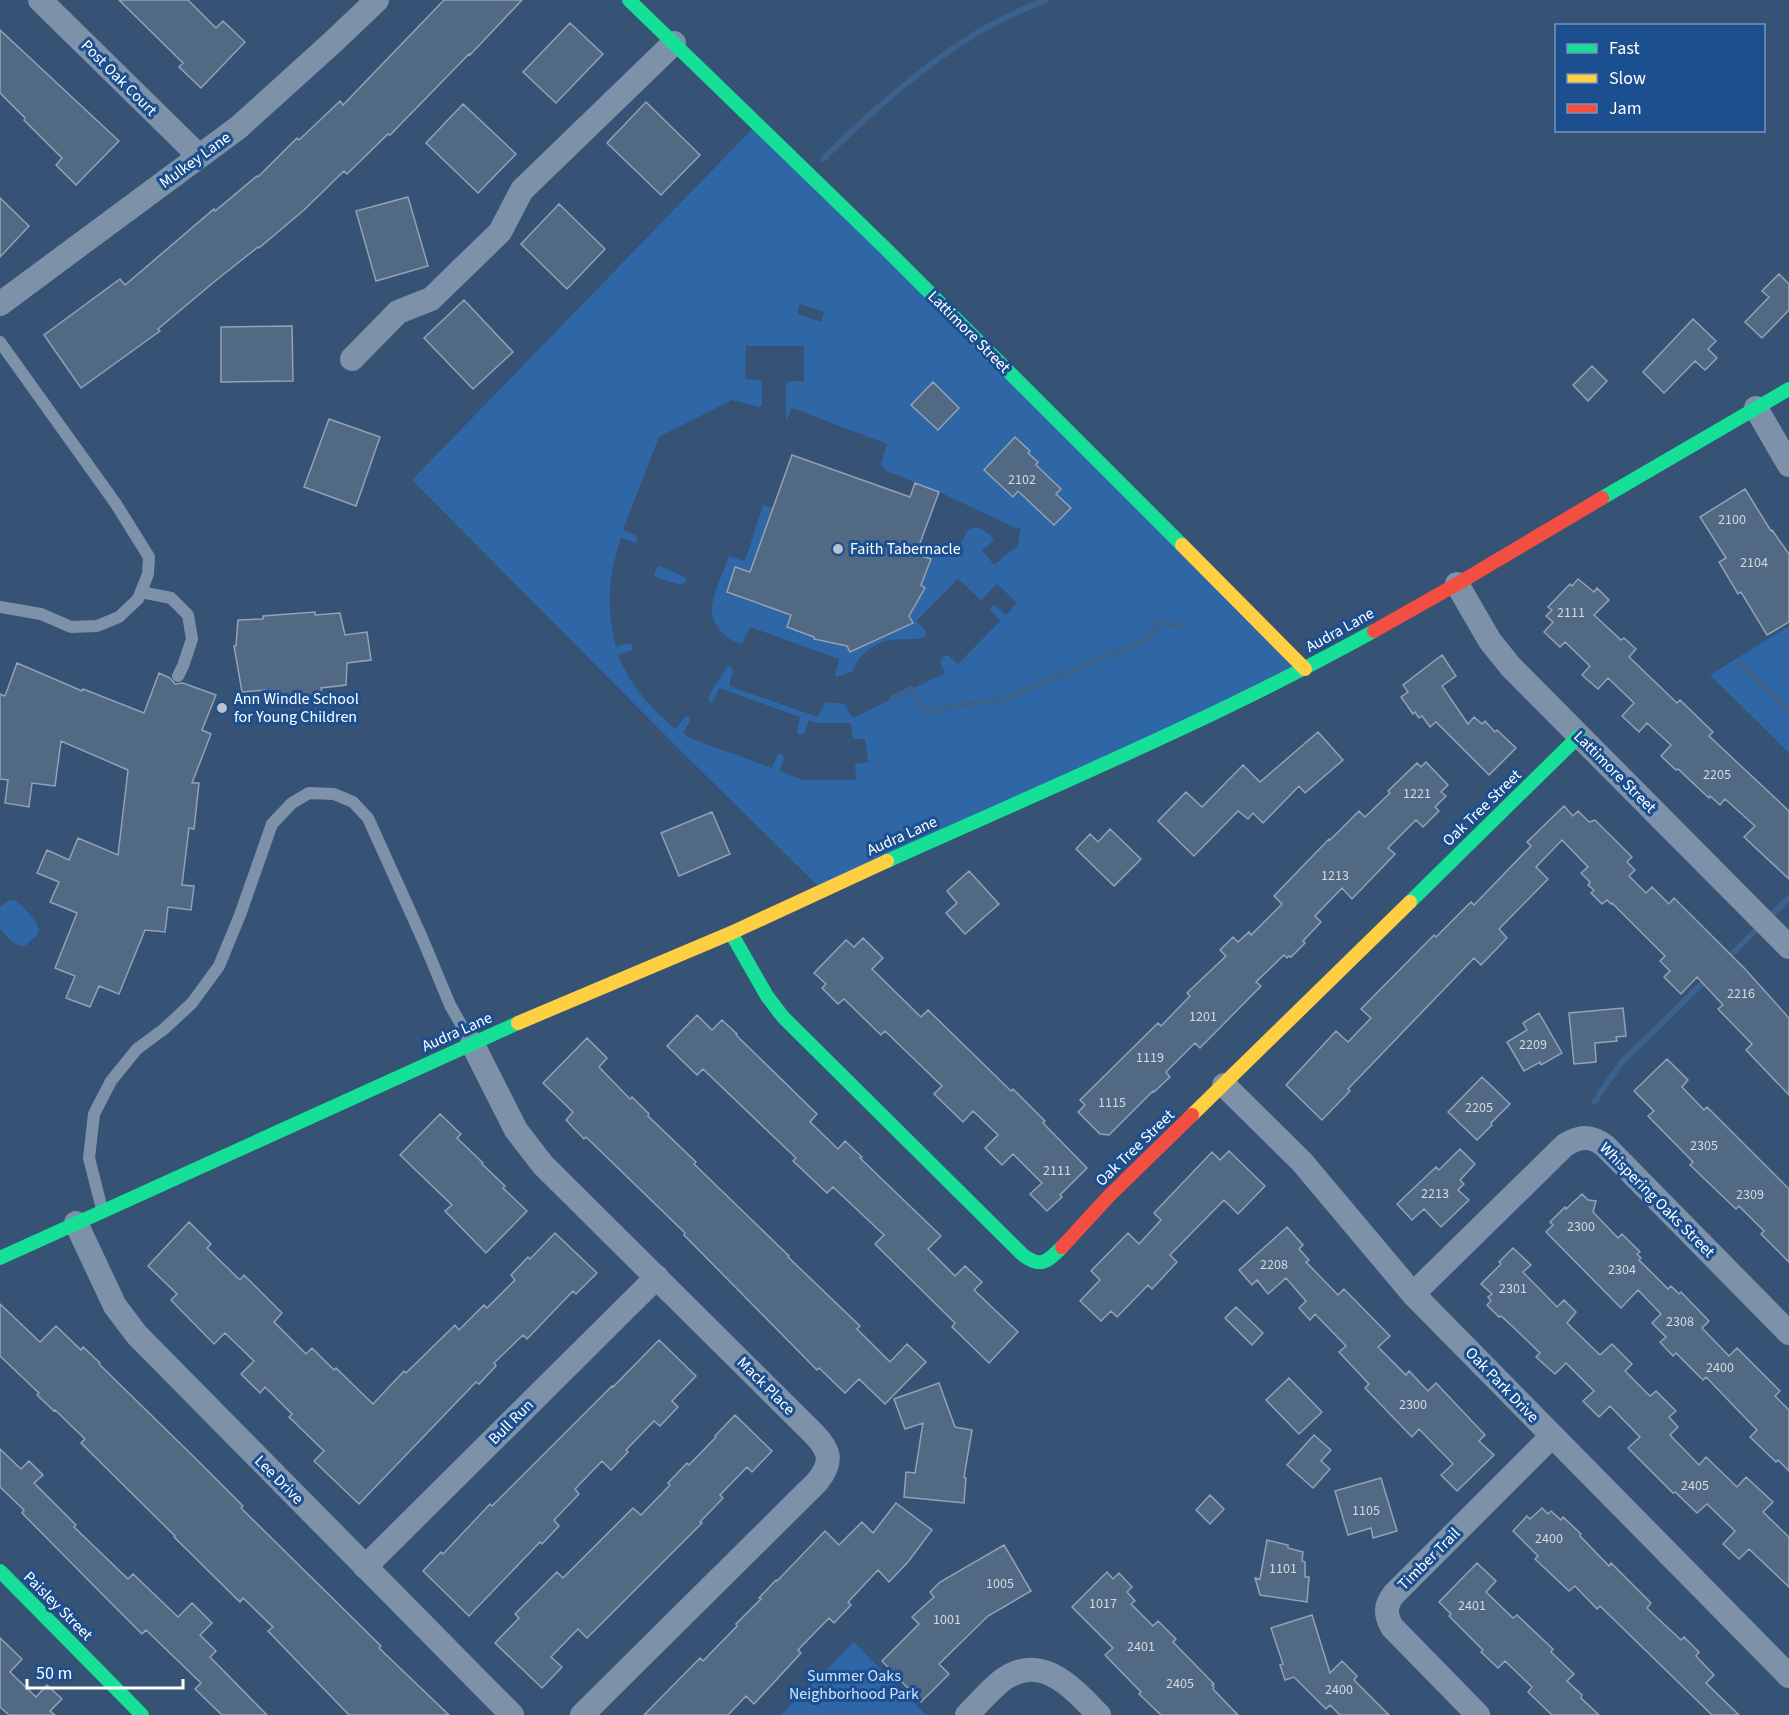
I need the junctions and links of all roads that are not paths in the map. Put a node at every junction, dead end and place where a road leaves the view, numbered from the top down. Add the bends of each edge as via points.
1 (40, 0) edge
2 (377, 0) edge
3 (629, 0) edge
4 (674, 43) junction
5 (199, 156) junction
6 (0, 304) edge
7 (0, 342) edge
8 (352, 359) dead end
9 (1789, 389) edge
10 (1756, 408) junction
11 (1789, 465) edge
12 (1457, 584) junction
13 (141, 592) junction
14 (0, 608) edge
15 (1305, 669) junction
16 (178, 676) dead end
17 (1579, 736) junction
18 (731, 933) junction
19 (1789, 947) edge
20 (472, 1043) junction
21 (1224, 1085) junction
22 (102, 1211) junction
23 (76, 1223) junction
24 (0, 1258) edge
25 (657, 1277) junction
26 (1413, 1294) junction
27 (1789, 1333) edge
28 (1552, 1436) junction
29 (365, 1567) junction
30 (0, 1571) edge
31 (1789, 1676) edge
32 (142, 1715) edge
33 (512, 1715) edge
34 (582, 1715) edge
35 (967, 1715) edge
36 (1099, 1715) edge
37 (1478, 1715) edge

1 - 5 street, Post Oak Court
2 - 5 street, Mulkey Lane via 239,127
3 - 4 street, Lattimore Street
4 - 8 street via 522,190 500,232 431,299 398,312
4 - 15 street, Lattimore Street
5 - 6 street, Mulkey Lane
7 - 13 lane via 116,504 149,557
9 - 10 street, Audra Lane
10 - 11 street
10 - 12 street, Audra Lane
12 - 15 street, Audra Lane
12 - 17 street, Lattimore Street via 1500,654
13 - 14 lane via 119,617 97,626 70,627 41,614
13 - 16 lane via 171,598 188,615 192,639
15 - 18 street, Audra Lane
17 - 19 street, Lattimore Street
17 - 21 street, Oak Tree Street
18 - 20 street, Audra Lane
18 - 21 street, Oak Tree Street via 783,1017 1033,1262 1051,1258
20 - 22 street, Audra Lane
20 - 22 lane via 450,1005 368,818 353,802 334,794 309,793 292,803 272,824 219,966 192,1003 137,1048 111,1081 94,1114 89,1158
20 - 25 street, Mack Place via 529,1148
21 - 26 street, Oak Park Drive via 1302,1162
22 - 23 street, Audra Lane
23 - 24 street, Audra Lane
23 - 29 street, Lee Drive via 115,1306 137,1335
25 - 29 street, Bull Run
25 - 34 street, Mack Place via 818,1438 827,1451 828,1464 817,1482
26 - 27 street, Whispering Oaks Street via 1565,1144 1577,1138 1592,1138 1605,1146
26 - 28 street, Oak Park Drive
28 - 31 street, Oak Park Drive
28 - 37 street, Timber Trail via 1394,1594 1387,1606 1392,1627
29 - 33 street, Lee Drive
30 - 32 street, Paisley Street
35 - 36 street via 1006,1678 1033,1670 1061,1679

